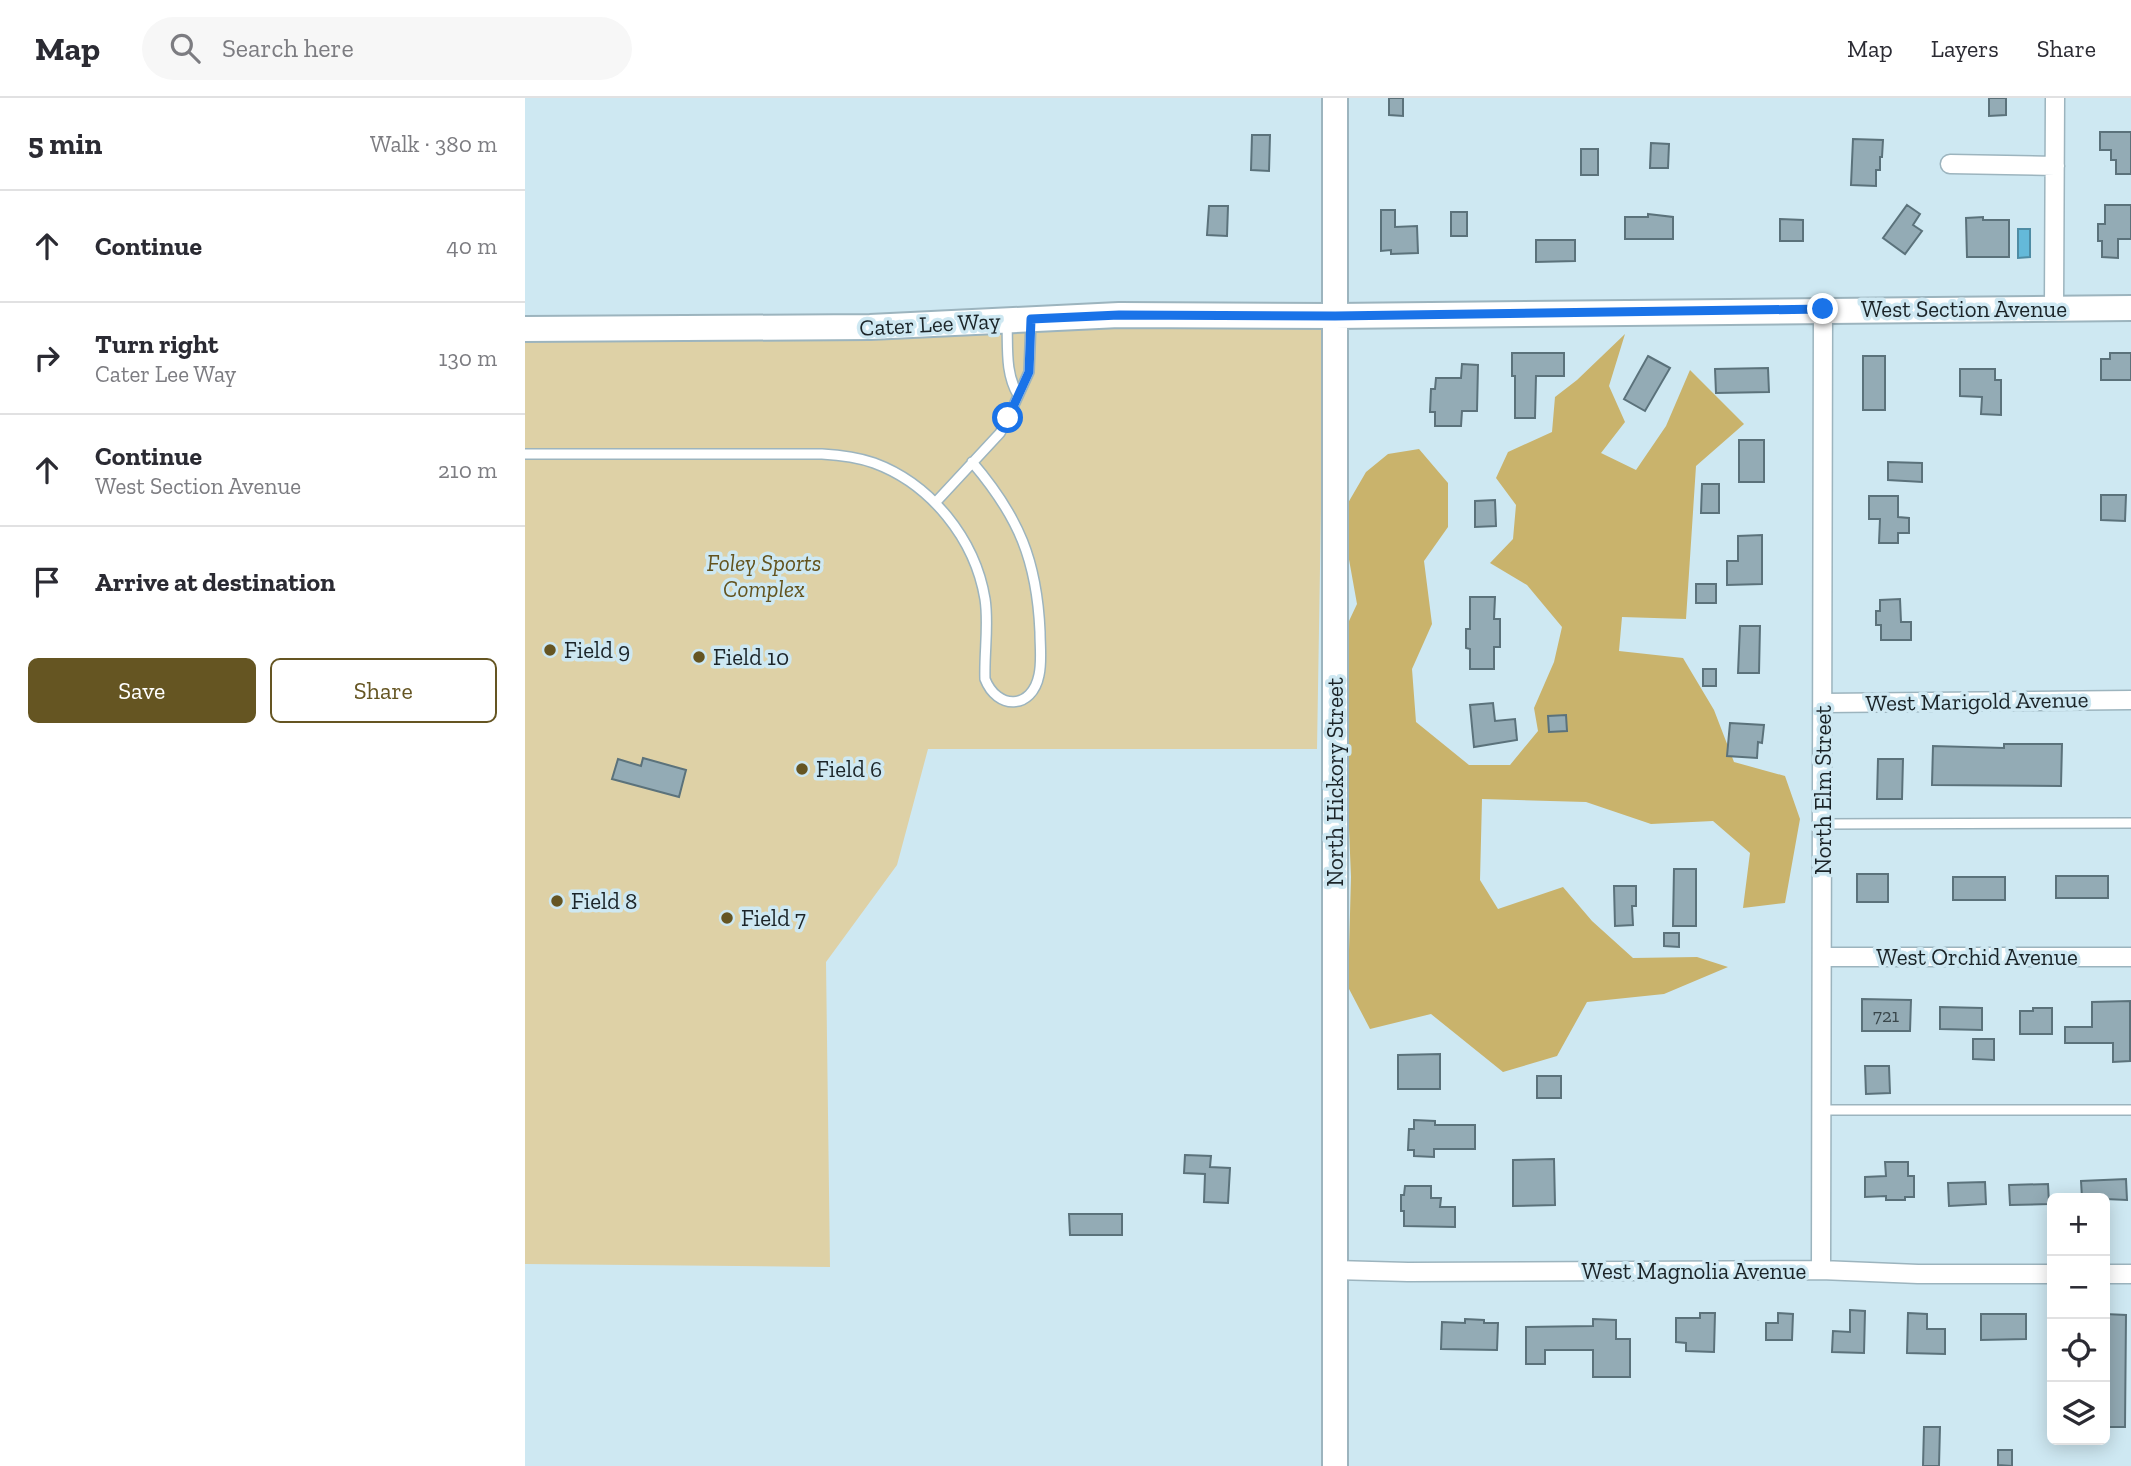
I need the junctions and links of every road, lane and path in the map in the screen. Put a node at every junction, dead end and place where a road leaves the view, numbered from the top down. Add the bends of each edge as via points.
1 (1335, 98) edge
2 (2055, 98) edge
3 (1950, 164) dead end
4 (2055, 166) junction
5 (2055, 308) junction
6 (2131, 308) edge
7 (1823, 309) junction
8 (1335, 316) junction
9 (1019, 320) junction
10 (525, 329) edge
11 (1018, 395) junction
12 (525, 454) edge
13 (972, 462) junction
14 (935, 503) junction
15 (2131, 700) edge
16 (1823, 702) junction
17 (2131, 823) edge
18 (1823, 824) junction
19 (1822, 957) junction
20 (2131, 957) edge
21 (1822, 1110) junction
22 (2131, 1110) edge
23 (1335, 1270) junction
24 (1821, 1270) junction
25 (2047, 1274) edge
26 (2110, 1274) edge
27 (2131, 1274) edge
28 (1335, 1466) edge

1 - 8 street, North Hickory Street
2 - 4 street
3 - 4 street
4 - 5 street
5 - 6 street, West Section Avenue
5 - 7 street, West Section Avenue
7 - 8 street, West Section Avenue
7 - 16 street, North Elm Street
8 - 9 street, Cater Lee Way via 1119,315
8 - 23 street, North Hickory Street
9 - 10 street, Cater Lee Way via 870,327
9 - 11 lane via 1009,372
9 - 11 lane via 1029,372
11 - 13 lane via 1000,433
12 - 14 lane via 846,456 896,473
13 - 14 lane
13 - 14 lane via 1011,514 1037,587 1040,674 1035,690 1024,700 1010,703 989,691 981,580 973,558
15 - 16 street, West Marigold Avenue
16 - 18 street, North Elm Street
17 - 18 lane
18 - 19 street, North Elm Street
19 - 20 street, West Orchid Avenue
19 - 21 street, North Elm Street
21 - 22 lane
21 - 24 street, North Elm Street
23 - 24 street, West Magnolia Avenue
23 - 28 street, North Hickory Street
24 - 25 street, West Magnolia Avenue
26 - 27 street

